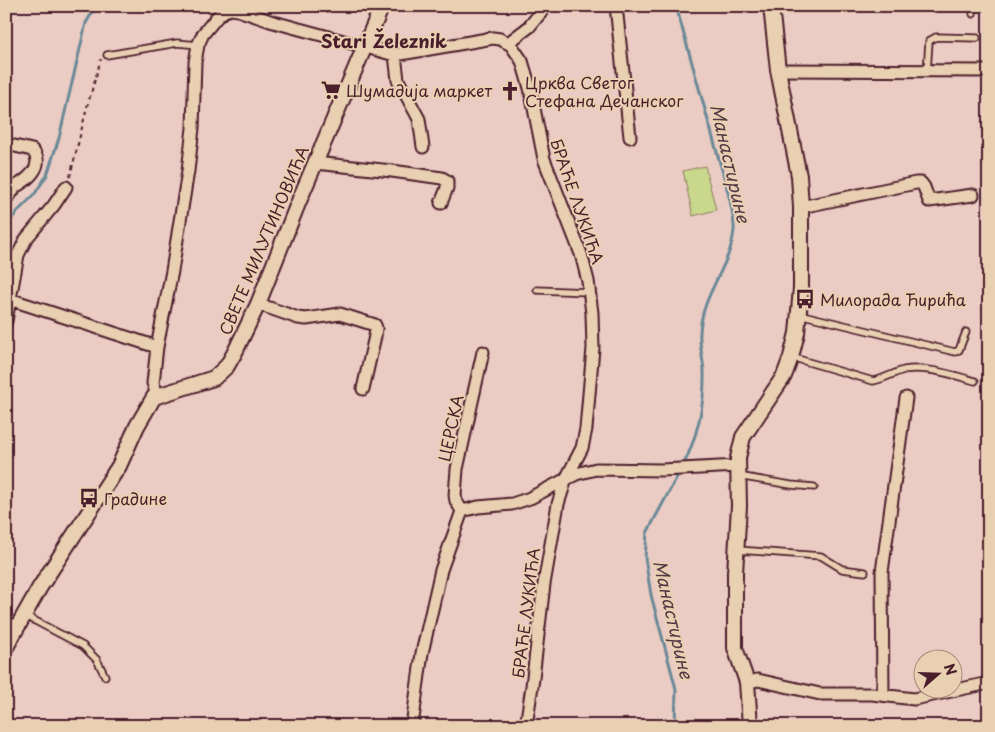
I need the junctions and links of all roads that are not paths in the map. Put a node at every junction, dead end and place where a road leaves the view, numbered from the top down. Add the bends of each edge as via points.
1 (382, 6) edge
2 (546, 6) edge
3 (616, 6) edge
4 (771, 6) edge
5 (973, 6) edge
6 (224, 8) edge
7 (973, 14) dead end
8 (977, 38) dead end
9 (508, 42) junction
10 (198, 44) junction
11 (364, 47) junction
12 (107, 55) road end
13 (395, 55) junction
14 (778, 70) junction
15 (989, 70) edge
16 (927, 72) junction
17 (630, 137) dead end
18 (6, 144) edge
19 (423, 147) dead end
20 (315, 163) junction
21 (10, 185) edge
22 (66, 186) road end
23 (973, 196) dead end
24 (6, 199) edge
25 (441, 203) dead end
26 (801, 207) junction
27 (537, 290) dead end
28 (589, 292) junction
29 (8, 298) edge
30 (258, 304) junction
31 (799, 314) junction
32 (6, 321) edge
33 (966, 332) dead end
34 (157, 347) junction
35 (483, 352) dead end
36 (792, 357) junction
37 (975, 381) dead end
38 (363, 389) dead end
39 (157, 395) junction
40 (906, 398) dead end
41 (582, 448) junction
42 (596, 469) junction
43 (738, 471) junction
44 (566, 479) junction
45 (814, 487) dead end
46 (462, 510) junction
47 (737, 550) junction
48 (865, 572) dead end
49 (24, 615) junction
50 (6, 647) edge
51 (105, 676) dead end
52 (747, 682) junction
53 (989, 683) edge
54 (883, 695) junction
55 (412, 726) edge
56 (526, 726) edge
57 (750, 726) edge

1 - 11 street, СВЕТЕ МИЛУТИНОВИЋА
2 - 9 street via 529,27
3 - 17 street
4 - 14 street
5 - 7 lane
6 - 10 street
6 - 11 street
8 - 16 lane via 931,38
9 - 13 street via 493,38
9 - 28 street, БРАЋЕ ЛУКИЋА via 522,61 544,159 581,254
10 - 12 lane via 177,43
10 - 34 street via 188,171
11 - 13 street
11 - 20 street, СВЕТЕ МИЛУТИНОВИЋА
13 - 19 street via 398,80 418,119
14 - 16 street
14 - 26 street via 799,176
15 - 16 street
18 - 21 street via 32,150 38,158 28,178
20 - 25 street via 392,170 444,179 448,185
20 - 30 street, СВЕТЕ МИЛУТИНОВИЋА
21 - 24 street via 13,191
22 - 29 street via 26,238 18,255
23 - 26 street via 932,202 921,183 916,183
26 - 31 street
27 - 28 lane
28 - 41 street, БРАЋЕ ЛУКИЋА via 593,348
29 - 32 street
29 - 34 street
30 - 38 street via 298,318 340,314 375,325
30 - 39 street, СВЕТЕ МИЛУТИНОВИЋА via 235,352 218,374 209,380
31 - 33 lane via 955,352 959,350
31 - 36 street
34 - 39 street via 153,383
35 - 46 street, ЦЕРСКА via 457,469 455,495
36 - 37 lane via 873,381 911,369
36 - 43 street via 784,376 743,436
39 - 49 street via 137,426 119,466
40 - 54 street via 882,572
41 - 42 street via 586,460
41 - 44 street, БРАЋЕ ЛУКИЋА
42 - 43 street via 692,467
42 - 44 street
43 - 45 lane via 791,485
43 - 47 street
44 - 46 street via 512,504
44 - 56 street, БРАЋЕ ЛУКИЋА via 558,504 544,584
46 - 55 street via 441,570 422,652
47 - 48 lane via 821,556 842,569
47 - 52 street via 735,648
49 - 50 street
49 - 51 lane via 83,646 97,660
52 - 54 street via 758,680 820,694
52 - 57 street
53 - 54 street via 922,698

